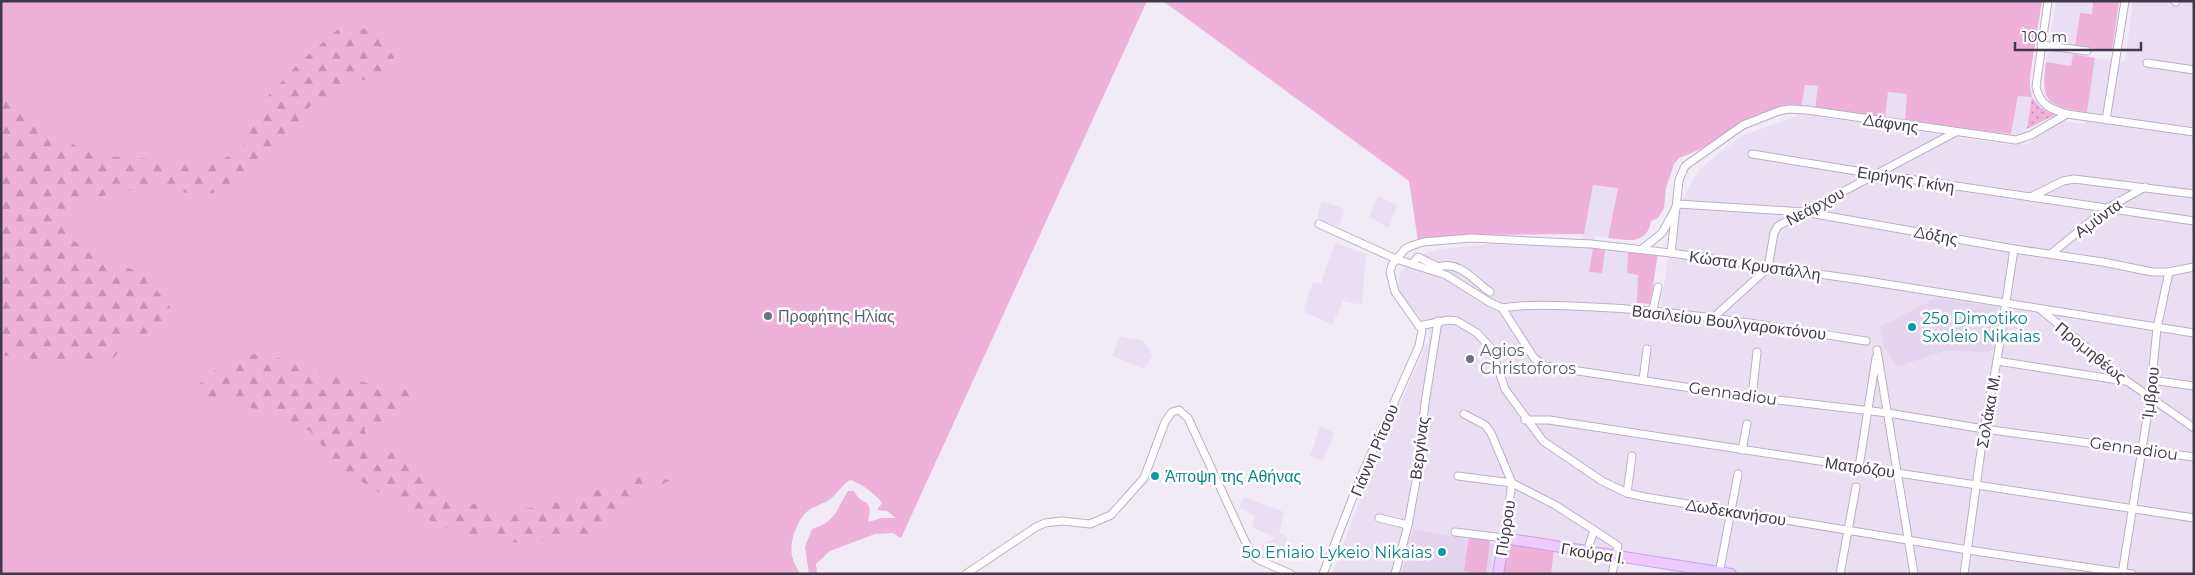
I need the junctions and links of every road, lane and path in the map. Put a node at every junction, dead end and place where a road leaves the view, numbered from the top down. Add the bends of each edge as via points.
1 (2048, 1) edge
2 (2125, 1) edge
3 (2041, 45) junction
4 (2087, 51) dead end
5 (2147, 63) dead end
6 (2194, 70) edge
7 (2066, 114) junction
8 (2106, 120) junction
9 (1956, 132) junction
10 (2194, 132) edge
11 (1752, 154) dead end
12 (1875, 174) junction
13 (2146, 187) junction
14 (2194, 194) edge
15 (2030, 197) junction
16 (1678, 204) junction
17 (2106, 209) junction
18 (1804, 212) junction
19 (2194, 221) edge
20 (1319, 224) dead end
21 (1642, 249) junction
22 (2014, 249) junction
23 (1670, 253) junction
24 (2052, 253) junction
25 (1396, 259) junction
26 (1412, 264) junction
27 (2194, 267) edge
28 (1768, 268) junction
29 (2169, 272) junction
30 (1658, 287) dead end
31 (1490, 292) dead end
32 (2006, 303) junction
33 (1502, 308) junction
34 (2039, 309) junction
35 (1653, 310) junction
36 (1714, 317) junction
37 (1438, 321) junction
38 (1419, 326) junction
39 (2157, 328) junction
40 (2194, 333) edge
41 (1866, 341) dead end
42 (1647, 349) dead end
43 (1757, 352) dead end
44 (1997, 361) junction
45 (1643, 380) junction
46 (2151, 380) junction
47 (2127, 382) junction
48 (2194, 386) edge
49 (1752, 396) junction
50 (2150, 399) junction
51 (1868, 410) junction
52 (1888, 412) junction
53 (1464, 414) dead end
54 (1525, 420) junction
55 (1747, 424) dead end
56 (2194, 428) edge
57 (1984, 429) junction
58 (2142, 449) junction
59 (1742, 450) junction
60 (1632, 456) dead end
61 (2194, 457) edge
62 (1859, 467) junction
63 (1898, 472) junction
64 (1738, 474) dead end
65 (1458, 476) dead end
66 (1512, 482) junction
67 (1977, 485) junction
68 (1856, 487) dead end
69 (1627, 493) junction
70 (2132, 508) junction
71 (1731, 512) junction
72 (1380, 518) dead end
73 (2194, 518) edge
74 (1408, 525) junction
75 (1594, 530) junction
76 (1847, 530) junction
77 (1455, 532) dead end
78 (1504, 538) junction
79 (1909, 540) junction
80 (1968, 550) junction
81 (1616, 551) junction
82 (1587, 552) junction
83 (1719, 573) edge
84 (2122, 573) edge
85 (966, 574) edge
86 (1291, 574) edge
87 (1323, 574) edge
88 (1394, 574) edge
89 (1498, 574) edge
90 (1612, 574) edge
91 (1730, 574) edge
92 (1840, 574) edge
93 (1914, 574) edge
94 (1964, 574) edge
95 (2132, 574) edge

1 - 3 street
2 - 8 street
3 - 4 street
3 - 7 street via 2036,80 2038,95 2048,108
5 - 6 street
7 - 8 street
7 - 9 street, Δάφνης via 2022,139
8 - 10 street
9 - 12 street, Νεάρχου
9 - 16 street, Δάφνης via 1807,110 1779,111 1736,130 1685,166 1679,180
11 - 12 street, Ειρήνης Γκίνη
12 - 15 street, Ειρήνης Γκίνη
12 - 18 street, Νεάρχου
13 - 14 street
13 - 15 street via 2074,179
13 - 17 street, Αμύντα
15 - 17 street, Ειρήνης Γκίνη
16 - 18 street, Δόξης
16 - 21 street via 1662,233
16 - 23 street, Δάφνης
17 - 19 street, Ειρήνης Γκίνη
17 - 24 street, Αμύντα
18 - 22 street, Δόξης
18 - 28 street, Νεάρχου via 1778,226
20 - 25 street
21 - 23 street, Κώστα Κρυστάλλη
21 - 25 street, Κώστα Κρυστάλλη via 1471,238 1423,242 1405,250
22 - 24 street, Δόξης
22 - 32 street, Σολάκα Μ.
23 - 28 street, Κώστα Κρυστάλλη
24 - 29 street, Δόξης via 2152,272
25 - 26 street
25 - 38 street via 1390,272 1391,282
26 - 31 street via 1418,257 1438,267 1447,264 1460,268
26 - 33 street via 1446,275
27 - 29 street, Δόξης
28 - 32 street, Κώστα Κρυστάλλη
28 - 36 street
29 - 39 street, Ίμβρου
30 - 35 street
32 - 34 street, Κώστα Κρυστάλλη
32 - 44 street, Σολάκα Μ.
33 - 35 street, Βασιλείου Βουλγαροκτόνου
33 - 45 street, Gennadiou via 1534,358 1545,366
34 - 39 street, Κώστα Κρυστάλλη
34 - 47 street, Προμηθέως
35 - 36 street, Βασιλείου Βουλγαροκτόνου
36 - 41 street, Βασιλείου Βουλγαροκτόνου
37 - 38 street, Δωδεκανήσου
37 - 54 street, Δωδεκανήσου via 1457,321 1486,340 1495,356 1505,389
37 - 74 street, Βεργίνας
38 - 87 street, Γιάννη Ρίτσου via 1422,335 1419,346
39 - 40 street, Κώστα Κρυστάλλη
39 - 46 street, Ίμβρου
42 - 45 street
43 - 49 street
44 - 47 street
44 - 57 street, Σολάκα Μ.
45 - 49 street, Gennadiou
46 - 48 street
46 - 50 street, Ίμβρου
47 - 50 street, Προμηθέως
49 - 51 street, Gennadiou
50 - 56 street, Προμηθέως
50 - 58 street, Ίμβρου
51 - 52 street, Gennadiou
51 - 52 street via 1877,350
51 - 62 street
52 - 57 street, Gennadiou
52 - 63 street
53 - 66 street via 1484,425 1491,433
54 - 59 street, Ματρόζου via 1549,420
54 - 69 street, Δωδεκανήσου via 1558,453
55 - 59 street
57 - 58 street, Gennadiou
57 - 67 street, Σολάκα Μ.
58 - 61 street, Gennadiou
58 - 70 street, Ίμβρου
59 - 62 street, Ματρόζου
60 - 69 street
62 - 63 street, Ματρόζου
63 - 67 street, Ματρόζου
63 - 79 street
64 - 71 street
65 - 66 street
66 - 75 street
66 - 78 street, Πύρρου
67 - 70 street, Ματρόζου
67 - 80 street, Σολάκα Μ.
68 - 76 street
69 - 71 street, Δωδεκανήσου
70 - 73 street, Ματρόζου
70 - 84 street, Ίμβρου
71 - 76 street, Δωδεκανήσου
71 - 83 street
72 - 74 street
74 - 88 street, Βεργίνας
75 - 81 street
75 - 82 street
76 - 79 street, Δωδεκανήσου
76 - 92 street
77 - 78 street, Γκούρα Ι.
78 - 82 street, Γκούρα Ι.
78 - 89 street, Πύρρου
79 - 80 street, Δωδεκανήσου
79 - 93 street
80 - 84 street, Δωδεκανήσου
80 - 94 street, Σολάκα Μ.
81 - 82 street, Γκούρα Ι.
81 - 83 street, Γκούρα Ι.
81 - 90 street
83 - 91 street, Γκούρα Ι.
84 - 95 street, Δωδεκανήσου
85 - 86 street via 1036,527 1057,522 1090,524 1111,514 1140,484 1165,422 1172,412 1180,410 1188,418 1251,554

